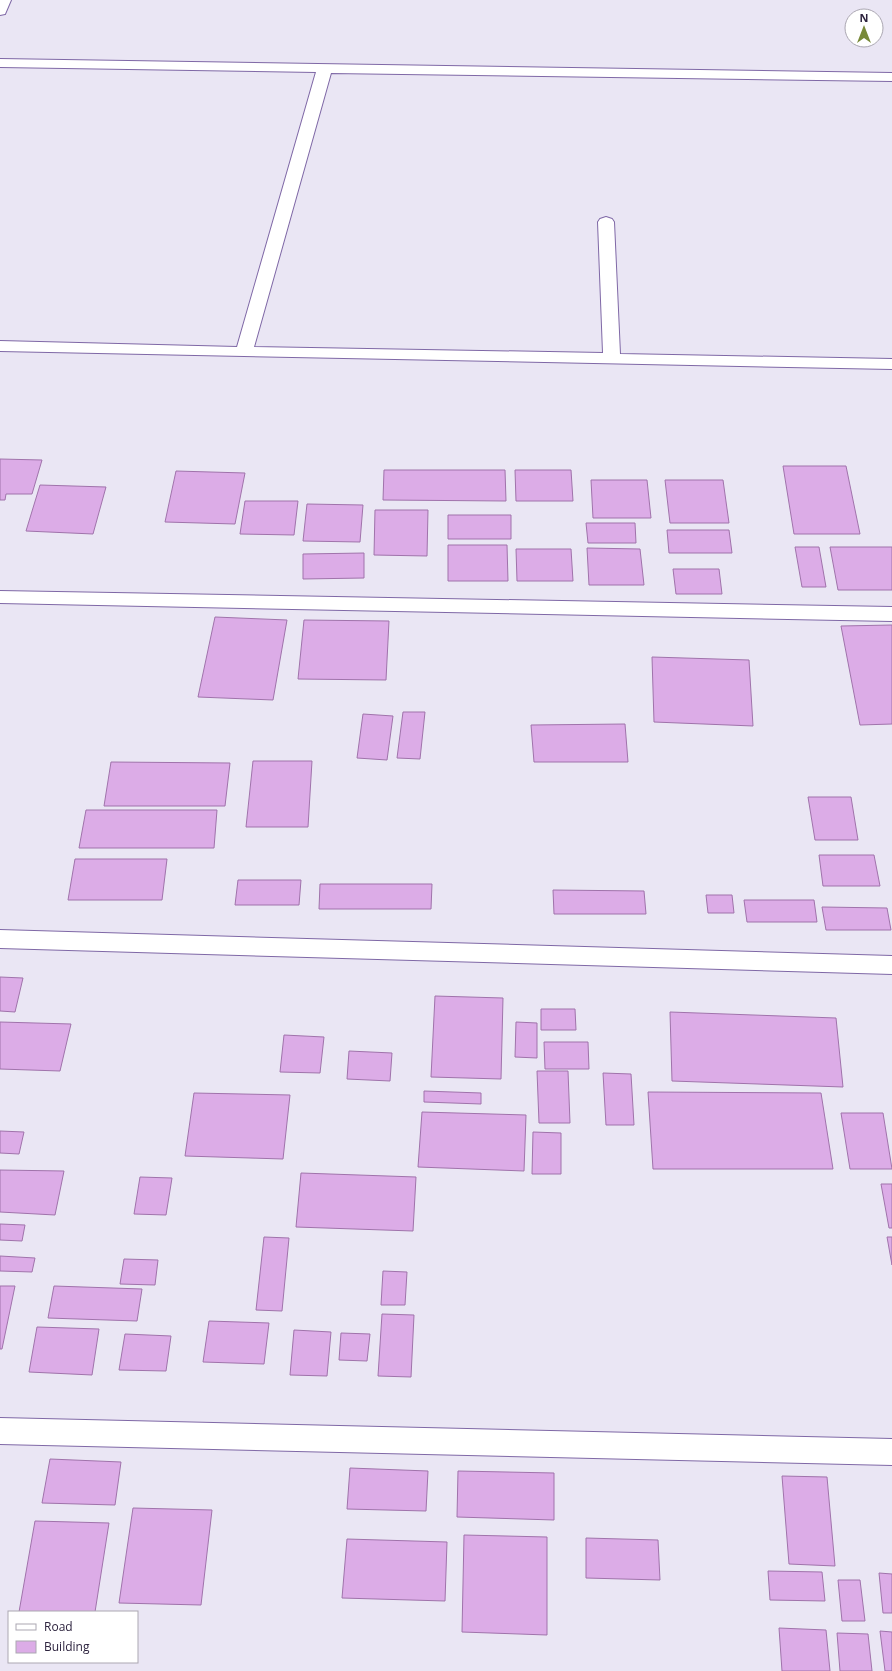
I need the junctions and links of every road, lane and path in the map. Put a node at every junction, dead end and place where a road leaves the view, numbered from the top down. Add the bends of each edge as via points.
1 (4, 0) edge
2 (0, 11) edge
3 (0, 63) edge
4 (325, 68) junction
5 (892, 77) edge
6 (606, 222) dead end
7 (0, 346) edge
8 (244, 352) junction
9 (612, 359) junction
10 (892, 364) edge
11 (0, 598) edge
12 (892, 614) edge
13 (0, 939) edge
14 (892, 965) edge
15 (0, 1431) edge
16 (892, 1452) edge

1 - 2 street
3 - 4 street
4 - 5 street
4 - 8 street
6 - 9 street
7 - 8 street
8 - 9 street
9 - 10 street
11 - 12 street
13 - 14 street
15 - 16 street

